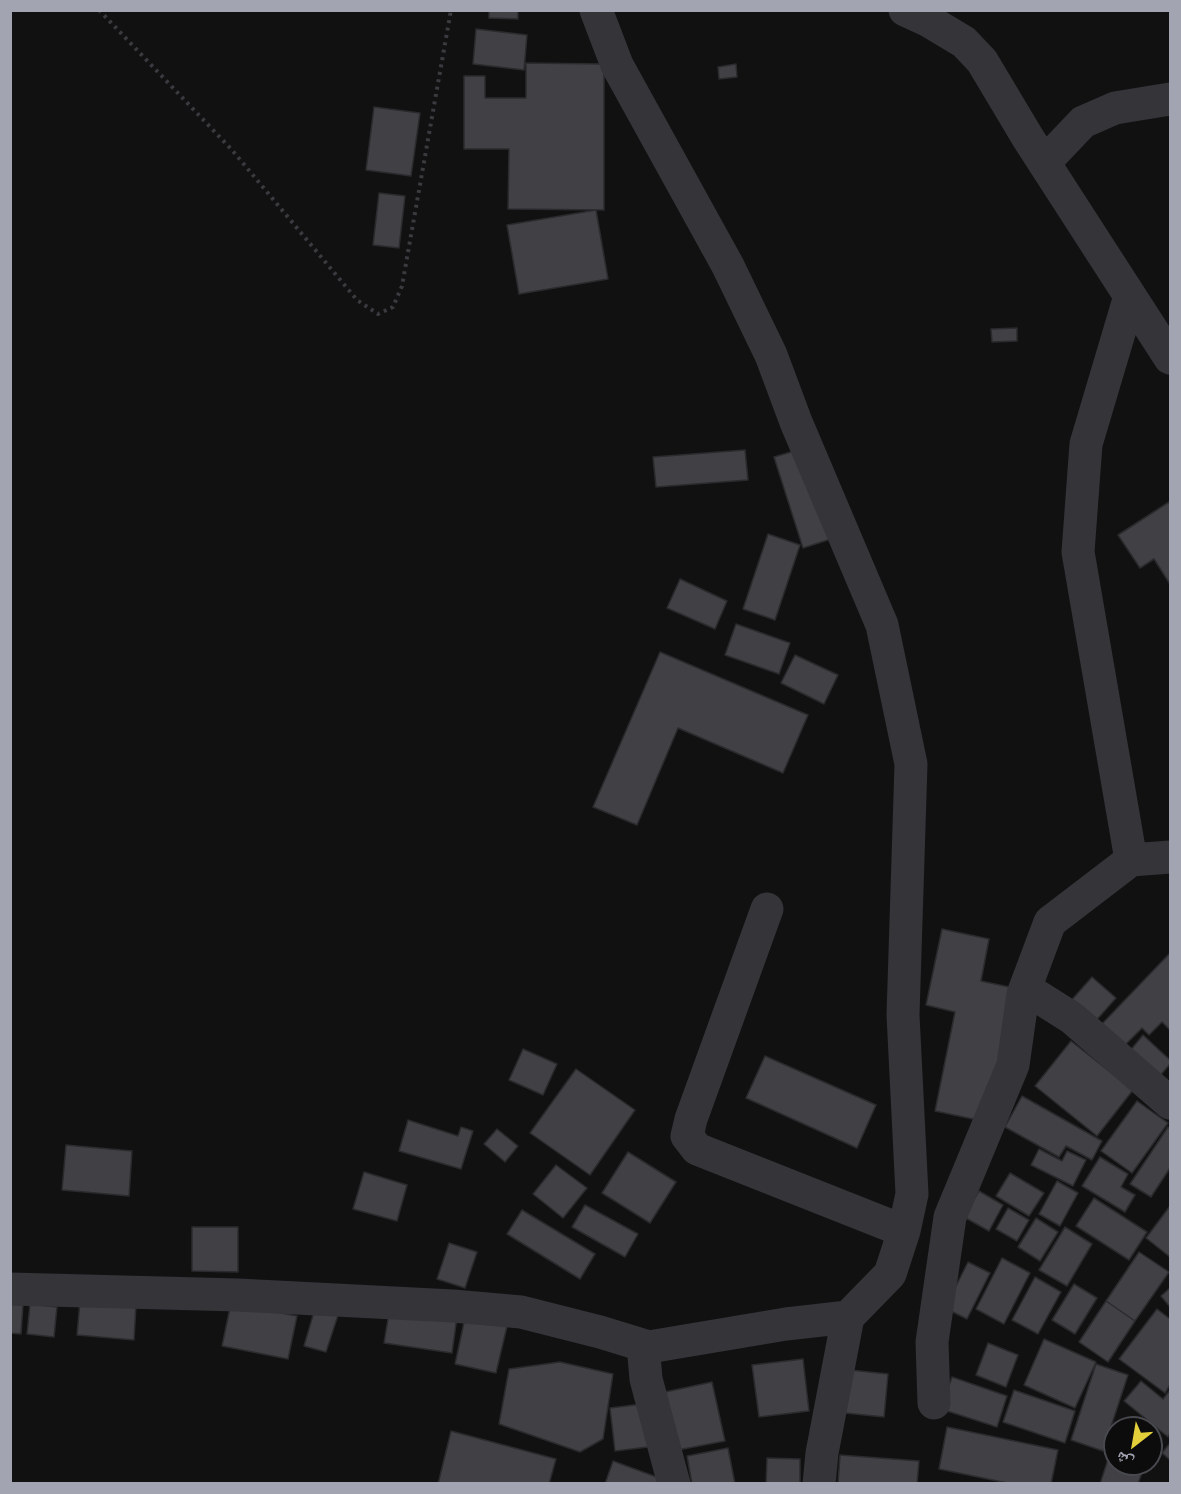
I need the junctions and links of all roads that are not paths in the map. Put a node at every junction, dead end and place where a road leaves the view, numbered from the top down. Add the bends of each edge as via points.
1 (596, 10) edge
2 (905, 10) edge
3 (1170, 99) edge
4 (1044, 163) junction
5 (1130, 296) junction
6 (1170, 358) edge
7 (1170, 857) edge
8 (1131, 860) junction
9 (767, 909) dead end
10 (1023, 994) junction
11 (1170, 1103) edge
12 (903, 1232) junction
13 (10, 1289) edge
14 (848, 1317) junction
15 (649, 1347) junction
16 (934, 1403) dead end
17 (674, 1484) edge
18 (819, 1484) edge

1 - 12 street via 617,65 728,266 771,355 882,625 911,764 903,1015 912,1194
2 - 4 street via 964,42 982,61
3 - 4 street via 1115,108 1083,122
4 - 5 street
5 - 6 street
5 - 8 street via 1086,444 1078,552
7 - 8 street
8 - 10 street via 1050,922
9 - 12 street via 687,1136 697,1149
10 - 11 street via 1034,994 1072,1018
10 - 16 street via 1013,1065 950,1217 932,1342
12 - 14 street via 890,1274
13 - 15 street via 260,1296 521,1312
14 - 15 street
14 - 18 street
15 - 17 street via 644,1356 646,1379

